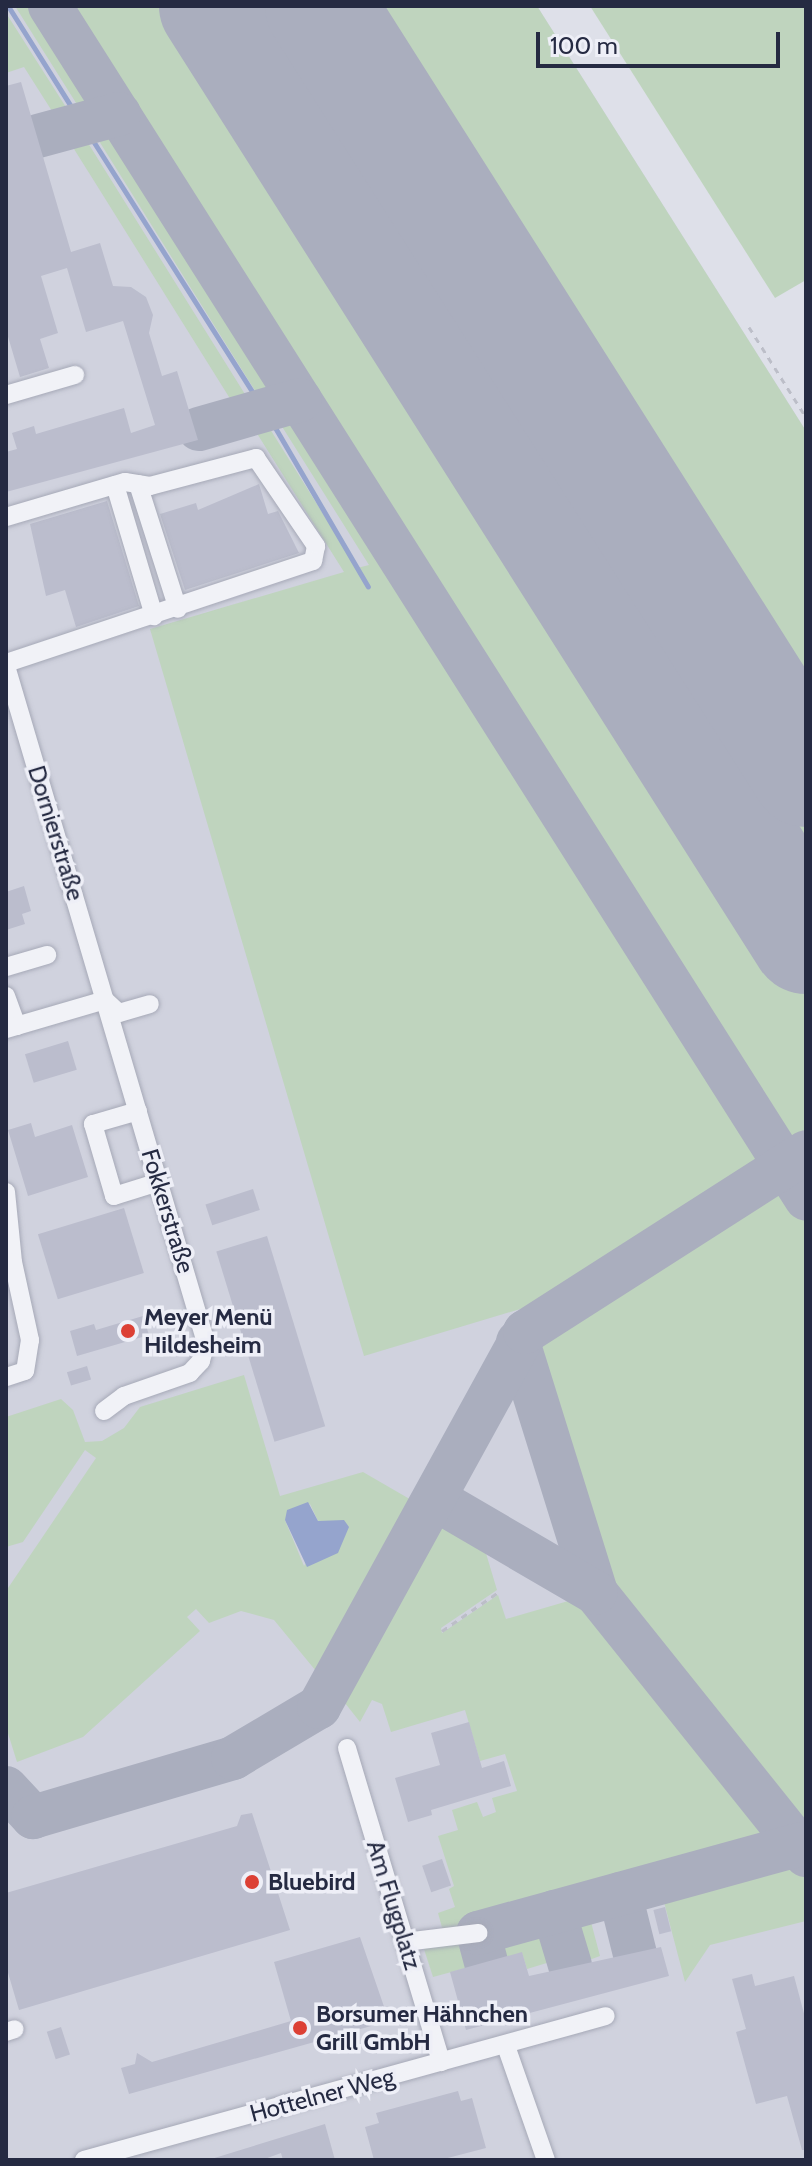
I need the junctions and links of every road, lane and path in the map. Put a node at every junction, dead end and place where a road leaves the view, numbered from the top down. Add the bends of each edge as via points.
1 (749, 327) dead end
2 (75, 375) dead end
3 (6, 395) edge
4 (806, 417) edge
5 (138, 484) junction
6 (115, 485) junction
7 (6, 517) edge
8 (178, 609) junction
9 (154, 616) junction
10 (6, 664) edge
11 (47, 955) dead end
12 (6, 967) edge
13 (6, 996) edge
14 (105, 1000) junction
15 (150, 1004) dead end
16 (12, 1028) edge
17 (138, 1111) junction
18 (159, 1182) junction
19 (6, 1192) edge
20 (9, 1258) edge
21 (6, 1377) edge
22 (104, 1411) dead end
23 (497, 1593) dead end
24 (442, 1631) dead end
25 (347, 1748) dead end
26 (478, 1933) dead end
27 (405, 1942) junction
28 (606, 2016) dead end
29 (506, 2046) junction
30 (441, 2062) junction
31 (84, 2160) edge
32 (546, 2160) edge

1 - 4 path
2 - 3 street
5 - 6 street
5 - 8 street
5 - 8 street via 150,486 256,458 316,546 313,561
6 - 7 street
6 - 9 street
8 - 9 street
9 - 10 street
10 - 14 street, Dornierstraße
11 - 12 street
13 - 16 street
14 - 15 street via 119,1013
14 - 16 street
14 - 17 street, Fokkerstraße
17 - 18 street, Fokkerstraße
17 - 18 street via 93,1124 114,1196
18 - 22 street, Fokkerstraße via 205,1337 204,1355 190,1373 124,1396
19 - 20 street
20 - 21 street via 30,1340 25,1371
23 - 24 path
25 - 27 street, Am Flugplatz
26 - 27 street
27 - 30 street, Am Flugplatz
28 - 29 street, Hottelner Weg
29 - 30 street, Hottelner Weg
29 - 32 street
30 - 31 street, Hottelner Weg

